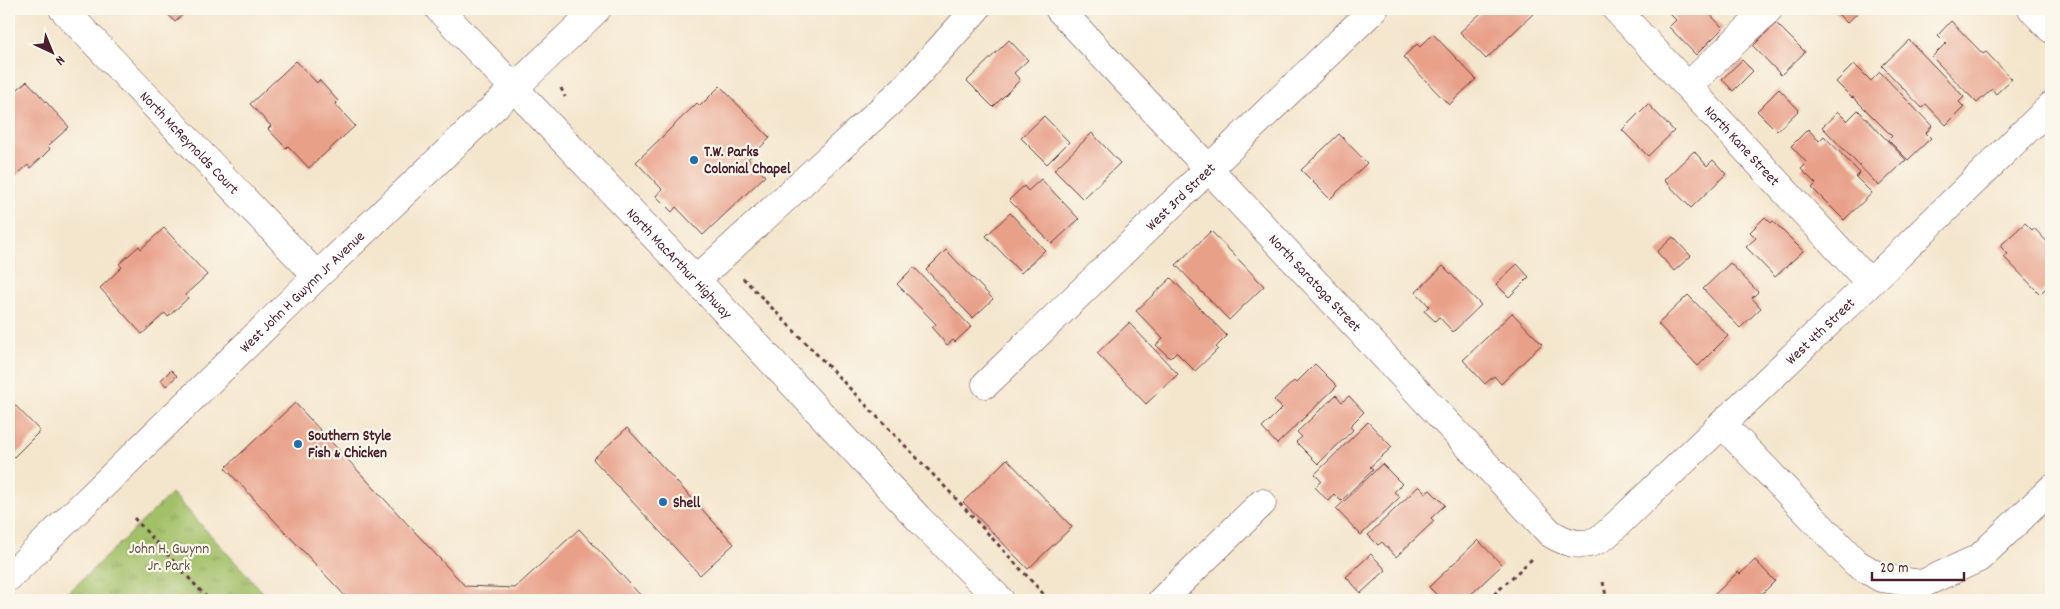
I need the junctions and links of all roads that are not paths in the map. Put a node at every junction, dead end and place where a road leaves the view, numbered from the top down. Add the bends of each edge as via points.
1 (63, 9) edge
2 (440, 9) edge
3 (597, 9) edge
4 (976, 9) edge
5 (1059, 9) edge
6 (1374, 9) edge
7 (1616, 9) edge
8 (1769, 9) edge
9 (2032, 9) edge
10 (2051, 29) edge
11 (1688, 86) junction
12 (514, 89) junction
13 (2051, 106) edge
14 (1208, 170) junction
15 (317, 276) junction
16 (696, 280) junction
17 (1870, 283) junction
18 (986, 384) dead end
19 (1722, 424) junction
20 (2051, 488) edge
21 (1262, 503) dead end
22 (918, 518) junction
23 (1581, 545) joint
24 (9, 577) edge
25 (978, 600) edge
26 (1000, 600) edge
27 (1162, 600) edge

1 - 15 street, North McReynolds Court
2 - 12 street, North MacArthur Highway
3 - 12 street, West John H Gwynn Jr Avenue
4 - 16 street via 905,88
5 - 14 street, North Saratoga Street
6 - 14 street, West 3rd Street
7 - 11 street, North Kane Street
8 - 11 street
9 - 10 street
11 - 17 street, North Kane Street
12 - 15 street, West John H Gwynn Jr Avenue
12 - 16 street, North MacArthur Highway
13 - 17 street, West 4th Street
14 - 18 street, West 3rd Street
14 - 23 street, North Saratoga Street via 1550,533
15 - 24 street, West John H Gwynn Jr Avenue
16 - 22 street, North MacArthur Highway
17 - 19 street, West 4th Street
19 - 20 street via 1856,563 1881,578 1922,584 1980,558
19 - 23 street, West 4th Street via 1601,539
21 - 27 street
22 - 25 street, North MacArthur Highway
22 - 26 street, North MacArthur Highway

